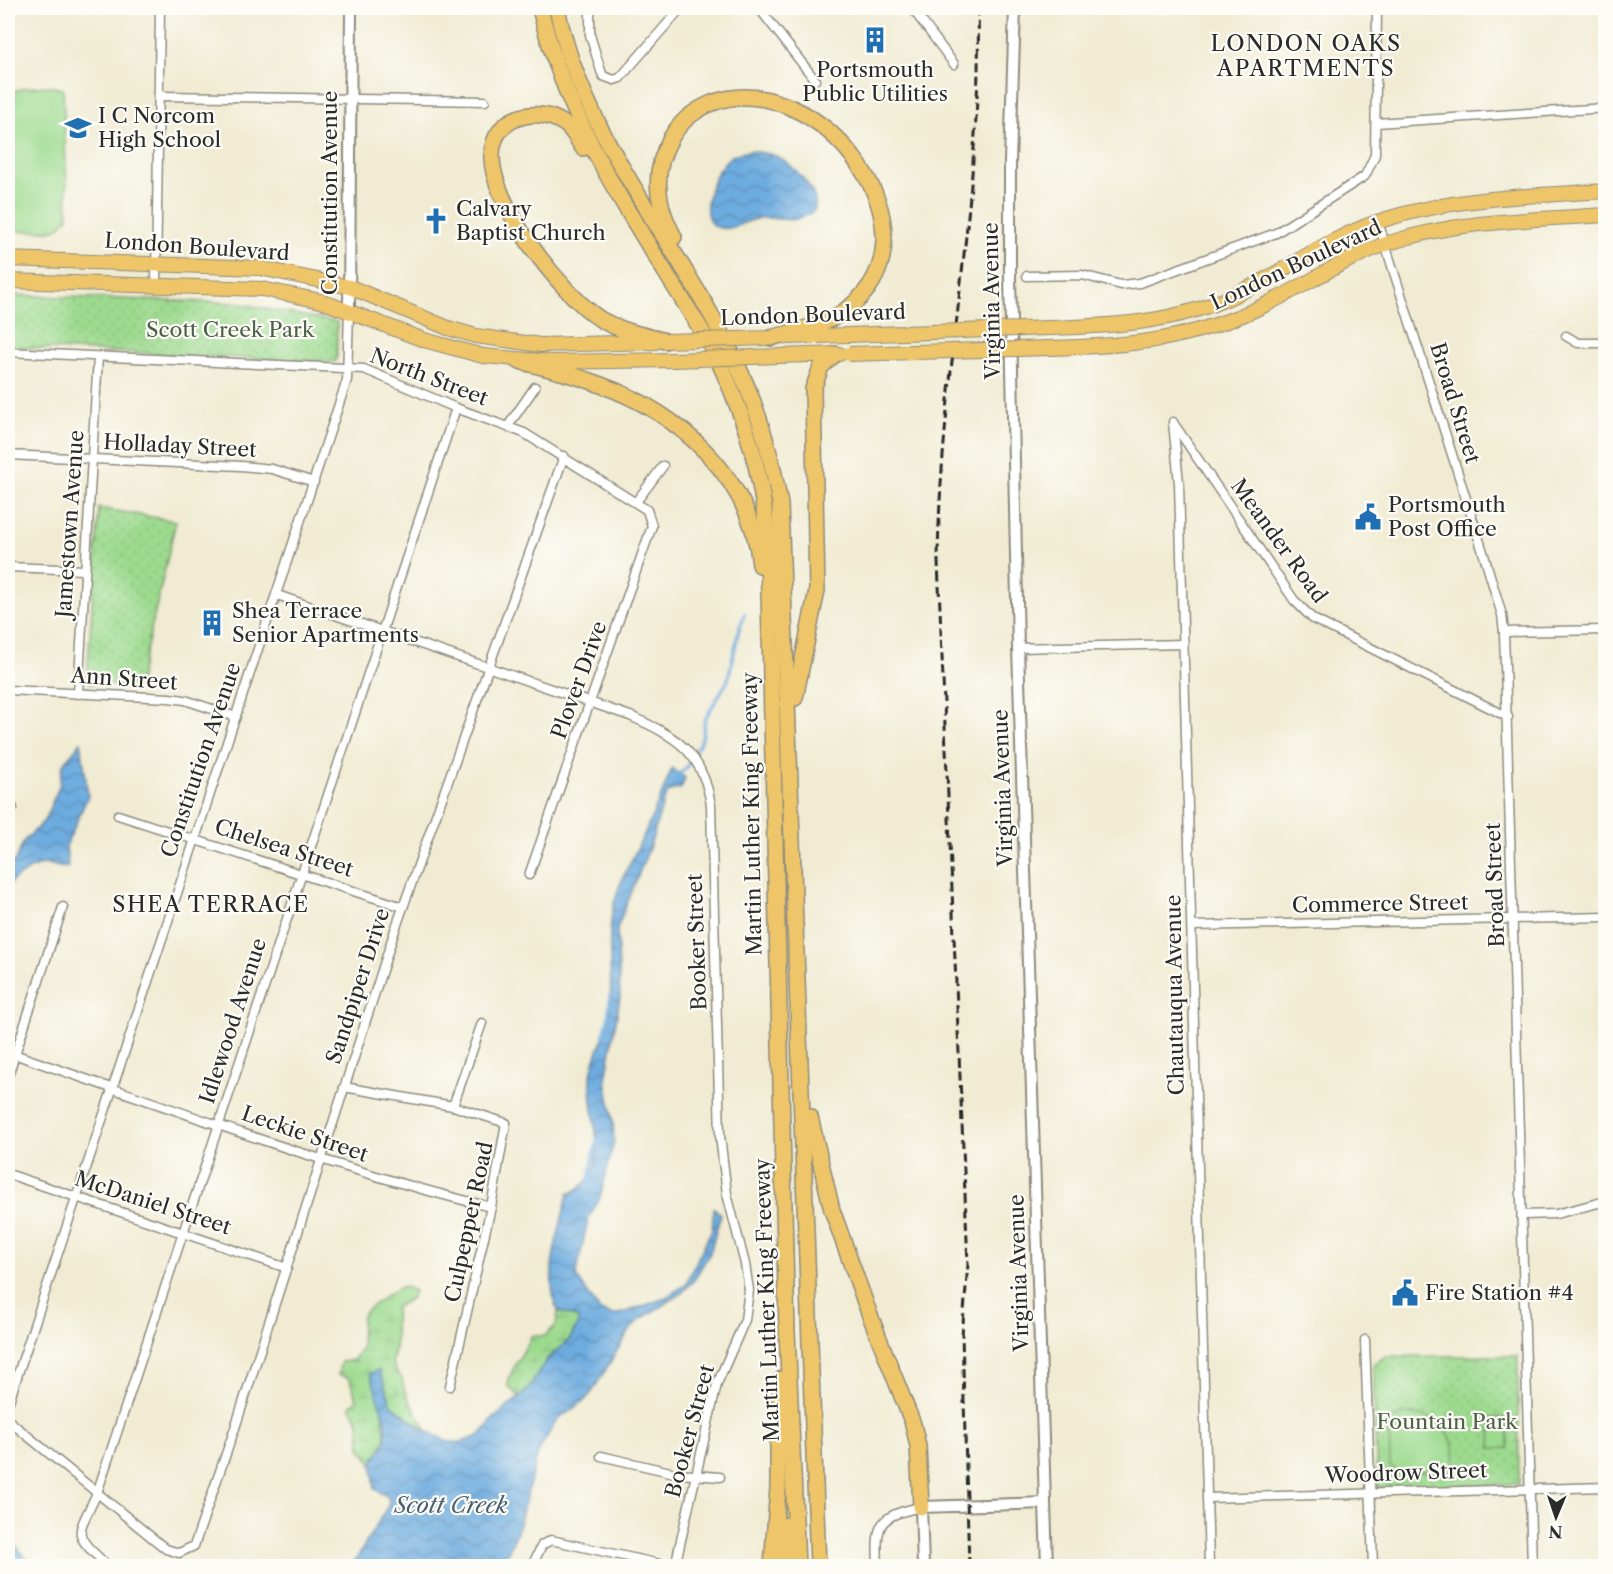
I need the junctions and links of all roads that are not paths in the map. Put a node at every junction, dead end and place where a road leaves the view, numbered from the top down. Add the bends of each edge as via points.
1 (160, 8) edge
2 (351, 8) edge
3 (540, 8) edge
4 (557, 8) edge
5 (590, 8) edge
6 (681, 8) edge
7 (759, 8) edge
8 (912, 8) edge
9 (1015, 8) edge
10 (1377, 8) edge
11 (954, 64) dead end
12 (815, 80) dead end
13 (159, 96) junction
14 (350, 98) junction
15 (485, 101) dead end
16 (1605, 108) edge
17 (1376, 123) junction
18 (1605, 190) edge
19 (622, 200) junction
20 (1605, 215) edge
21 (1378, 222) junction
22 (1386, 244) junction
23 (8, 259) edge
24 (156, 263) junction
25 (1027, 276) dead end
26 (8, 281) edge
27 (156, 284) junction
28 (350, 287) junction
29 (700, 298) junction
30 (349, 310) junction
31 (1566, 336) dead end
32 (771, 338) junction
33 (665, 341) junction
34 (1605, 343) edge
35 (8, 352) edge
36 (842, 354) junction
37 (98, 357) junction
38 (516, 360) junction
39 (349, 367) junction
40 (535, 387) dead end
41 (456, 408) junction
42 (1173, 423) joint
43 (508, 426) junction
44 (8, 455) edge
45 (564, 456) junction
46 (93, 460) junction
47 (663, 466) dead end
48 (314, 483) junction
49 (636, 502) junction
50 (8, 567) edge
51 (86, 570) junction
52 (277, 595) junction
53 (1605, 630) edge
54 (382, 632) junction
55 (1504, 632) junction
56 (1184, 644) junction
57 (1018, 648) junction
58 (770, 660) junction
59 (489, 668) junction
60 (8, 690) edge
61 (78, 694) junction
62 (589, 703) junction
63 (236, 717) junction
64 (1508, 717) junction
65 (790, 749) junction
66 (118, 815) dead end
67 (195, 838) junction
68 (302, 873) junction
69 (529, 875) dead end
70 (403, 907) junction
71 (63, 908) dead end
72 (1605, 916) edge
73 (1514, 919) junction
74 (1192, 926) junction
75 (482, 1023) dead end
76 (11, 1053) edge
77 (801, 1067) junction
78 (8, 1076) edge
79 (344, 1087) junction
80 (112, 1088) junction
81 (453, 1106) junction
82 (218, 1124) junction
83 (321, 1159) junction
84 (8, 1174) edge
85 (76, 1196) junction
86 (1605, 1201) edge
87 (491, 1207) junction
88 (1523, 1215) junction
89 (182, 1231) junction
90 (287, 1268) junction
91 (787, 1331) junction
92 (1365, 1340) dead end
93 (450, 1386) dead end
94 (8, 1404) edge
95 (8, 1420) edge
96 (601, 1456) dead end
97 (794, 1462) junction
98 (695, 1476) junction
99 (720, 1477) dead end
100 (1605, 1487) edge
101 (1529, 1489) junction
102 (97, 1493) junction
103 (1371, 1494) junction
104 (1207, 1498) junction
105 (1045, 1503) junction
106 (921, 1507) junction
107 (108, 1566) edge
108 (531, 1566) edge
109 (669, 1566) edge
110 (675, 1566) edge
111 (771, 1566) edge
112 (784, 1566) edge
113 (797, 1566) edge
114 (818, 1566) edge
115 (878, 1566) edge
116 (923, 1566) edge
117 (1047, 1566) edge
118 (1209, 1566) edge
119 (1372, 1566) edge
120 (1532, 1566) edge

1 - 13 street
2 - 14 street, Constitution Avenue
3 - 19 highway via 570,101
4 - 29 highway via 567,48 605,137
5 - 6 street via 590,35 603,76 614,80 620,78
7 - 12 street
8 - 11 street
9 - 57 street, Virginia Avenue via 1010,277
10 - 17 street
13 - 14 street
13 - 24 street
14 - 15 street
14 - 28 street, Constitution Avenue
16 - 17 street
17 - 25 street via 1374,162 1365,176 1266,237 1131,285 1082,275
18 - 21 main road, London Boulevard via 1478,199
19 - 33 highway via 573,131 545,114 521,115 505,125 494,142 492,167 498,183 549,272 598,318 616,328
19 - 58 highway, Martin Luther King Freeway via 714,351 748,429 766,519
20 - 22 main road, London Boulevard via 1478,224 1431,231
21 - 22 street, Broad Street
21 - 32 main road, London Boulevard, bridge via 1341,235 1235,295 1194,311 1140,324
22 - 36 main road, London Boulevard, bridge via 1340,263 1266,305 1206,330 1151,343
22 - 55 street, Broad Street via 1499,605
23 - 24 main road, London Boulevard
24 - 27 street
24 - 28 main road, London Boulevard via 260,268
26 - 27 main road, London Boulevard
27 - 30 main road, London Boulevard via 262,290
28 - 30 street, Constitution Avenue
28 - 33 main road, London Boulevard via 448,328 514,343
29 - 32 highway via 660,202 658,172 662,158 675,131 708,105 750,96 778,102 821,125 853,156 879,200 884,243 870,284 849,308 820,324
29 - 65 highway, Martin Luther King Freeway via 741,372 774,470 783,537
30 - 38 main road, London Boulevard via 424,340 483,356
30 - 39 street, Constitution Avenue
31 - 34 street via 1578,343
32 - 33 main road, London Boulevard, bridge
35 - 37 street, North Street
36 - 38 main road, London Boulevard, bridge via 584,363
36 - 65 highway via 821,367 813,388 817,590 794,701
37 - 39 street, North Street
37 - 46 street, Jamestown Avenue
38 - 58 highway via 625,395 670,421 710,455 731,484 754,532
39 - 41 street, North Street via 374,371
39 - 48 street, Constitution Avenue
40 - 43 street
41 - 43 street, North Street
41 - 54 street, Idlewood Avenue
42 - 56 street, Chautauqua Avenue via 1179,483
42 - 64 street, Meander Road via 1294,600 1313,619
43 - 45 street, North Street
44 - 46 street, Holladay Street
45 - 49 street, North Street
45 - 59 street, Sandpiper Drive
46 - 48 street, Holladay Street via 272,469
46 - 51 street, Jamestown Avenue
47 - 49 street
48 - 52 street, Constitution Avenue
49 - 62 street, Plover Drive via 649,512 652,526
50 - 51 street
51 - 61 street, Jamestown Avenue
52 - 54 street, Booker Street
52 - 63 street, Constitution Avenue
53 - 55 street
54 - 59 street, Booker Street
54 - 68 street, Idlewood Avenue
55 - 64 street, Broad Street
56 - 57 street
56 - 74 street, Chautauqua Avenue
57 - 105 street, Virginia Avenue
58 - 91 highway, Martin Luther King Freeway
59 - 62 street, Booker Street
59 - 70 street, Sandpiper Drive
60 - 61 street, Ann Street
61 - 63 street, Ann Street via 169,698
62 - 69 street, Plover Drive
62 - 98 street, Booker Street via 630,716 674,737 705,777 711,805 722,1163 749,1290 745,1320 717,1384
63 - 67 street, Constitution Avenue
64 - 73 street, Broad Street
65 - 77 highway, Martin Luther King Freeway
66 - 67 street, Chelsea Street
67 - 68 street, Chelsea Street
67 - 80 street, Constitution Avenue
68 - 70 street, Chelsea Street
68 - 82 street, Idlewood Avenue
70 - 79 street, Sandpiper Drive
71 - 76 street
72 - 73 street, Commerce Street
73 - 74 street, Commerce Street
73 - 88 street, Broad Street
74 - 104 street, Chautauqua Avenue
75 - 81 street
76 - 78 street
76 - 80 street, Leckie Street
77 - 106 highway via 832,1210 913,1424
77 - 114 highway, Martin Luther King Freeway
79 - 81 street, Culpepper Road
79 - 83 street, Sandpiper Drive
80 - 82 street, Leckie Street
80 - 85 street, Constitution Avenue
81 - 87 street, Culpepper Road via 506,1123
82 - 83 street, Leckie Street
82 - 89 street, Idlewood Avenue
83 - 87 street, Leckie Street via 408,1187
83 - 90 street, Sandpiper Drive
84 - 85 street, McDaniel Street
85 - 89 street, McDaniel Street
85 - 94 street, Constitution Avenue
86 - 88 street via 1556,1214
87 - 93 street, Culpepper Road
88 - 101 street, Broad Street
89 - 90 street, McDaniel Street
89 - 102 street, Idlewood Avenue
90 - 102 street, Sandpiper Drive via 200,1532 189,1550 172,1552
91 - 97 highway, Martin Luther King Freeway
91 - 111 highway via 778,1416 778,1488
92 - 103 street
95 - 102 street
96 - 98 street
97 - 112 highway
97 - 113 highway
98 - 99 street
98 - 110 street, Booker Street
100 - 101 street, Woodrow Street
101 - 103 street, Woodrow Street
101 - 120 street, Broad Street
102 - 107 street, Idlewood Avenue via 79,1531 83,1544
103 - 104 street, Woodrow Street
103 - 119 street
104 - 118 street, Chautauqua Avenue
105 - 106 street
105 - 117 street, Virginia Avenue
106 - 115 street via 903,1511 882,1524 877,1533
106 - 116 street
108 - 109 street via 546,1541 554,1540

